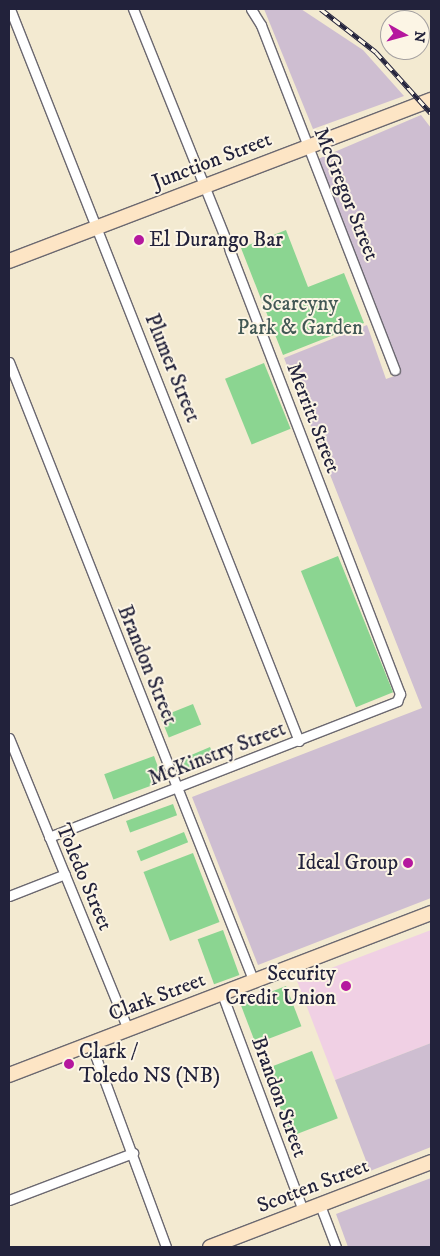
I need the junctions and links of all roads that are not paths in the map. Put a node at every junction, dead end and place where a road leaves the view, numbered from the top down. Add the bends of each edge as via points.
1 (10, 9) edge
2 (133, 9) edge
3 (251, 9) edge
4 (431, 100) edge
5 (307, 146) junction
6 (204, 186) junction
7 (97, 227) junction
8 (9, 261) edge
9 (9, 362) edge
10 (395, 370) dead end
11 (397, 701) joint
12 (9, 738) edge
13 (300, 740) junction
14 (177, 788) junction
15 (49, 837) junction
16 (65, 874) junction
17 (9, 896) edge
18 (431, 914) edge
19 (254, 982) junction
20 (222, 994) junction
21 (128, 1030) junction
22 (91, 1044) junction
23 (9, 1075) edge
24 (133, 1153) junction
25 (431, 1162) edge
26 (9, 1200) edge
27 (320, 1205) junction
28 (303, 1212) junction
29 (166, 1247) edge
30 (210, 1247) edge
31 (336, 1247) edge

1 - 7 street, Plumer Street
2 - 6 street, Merritt Street
3 - 5 street, McGregor Street via 264,32
4 - 5 street, Junction Street
5 - 6 street, Junction Street
5 - 10 street, McGregor Street
6 - 7 street, Junction Street
6 - 11 street, Merritt Street via 399,687
7 - 8 street, Junction Street
7 - 13 street, Plumer Street
9 - 14 street, Brandon Street
11 - 13 street, McKinstry Street
12 - 15 street, Toledo Street
13 - 14 street, McKinstry Street
14 - 15 street, McKinstry Street
14 - 19 street, Brandon Street
15 - 16 street, Toledo Street
16 - 17 street
16 - 21 street, Toledo Street
18 - 19 street, Clark Street
19 - 20 street, Clark Street
20 - 21 street, Clark Street
20 - 28 street, Brandon Street
21 - 22 street, Clark Street
22 - 23 street, Clark Street
22 - 24 street
24 - 26 street
24 - 29 street
25 - 27 street, Scotten Street
27 - 28 street, Scotten Street
27 - 31 street
28 - 30 street, Scotten Street

